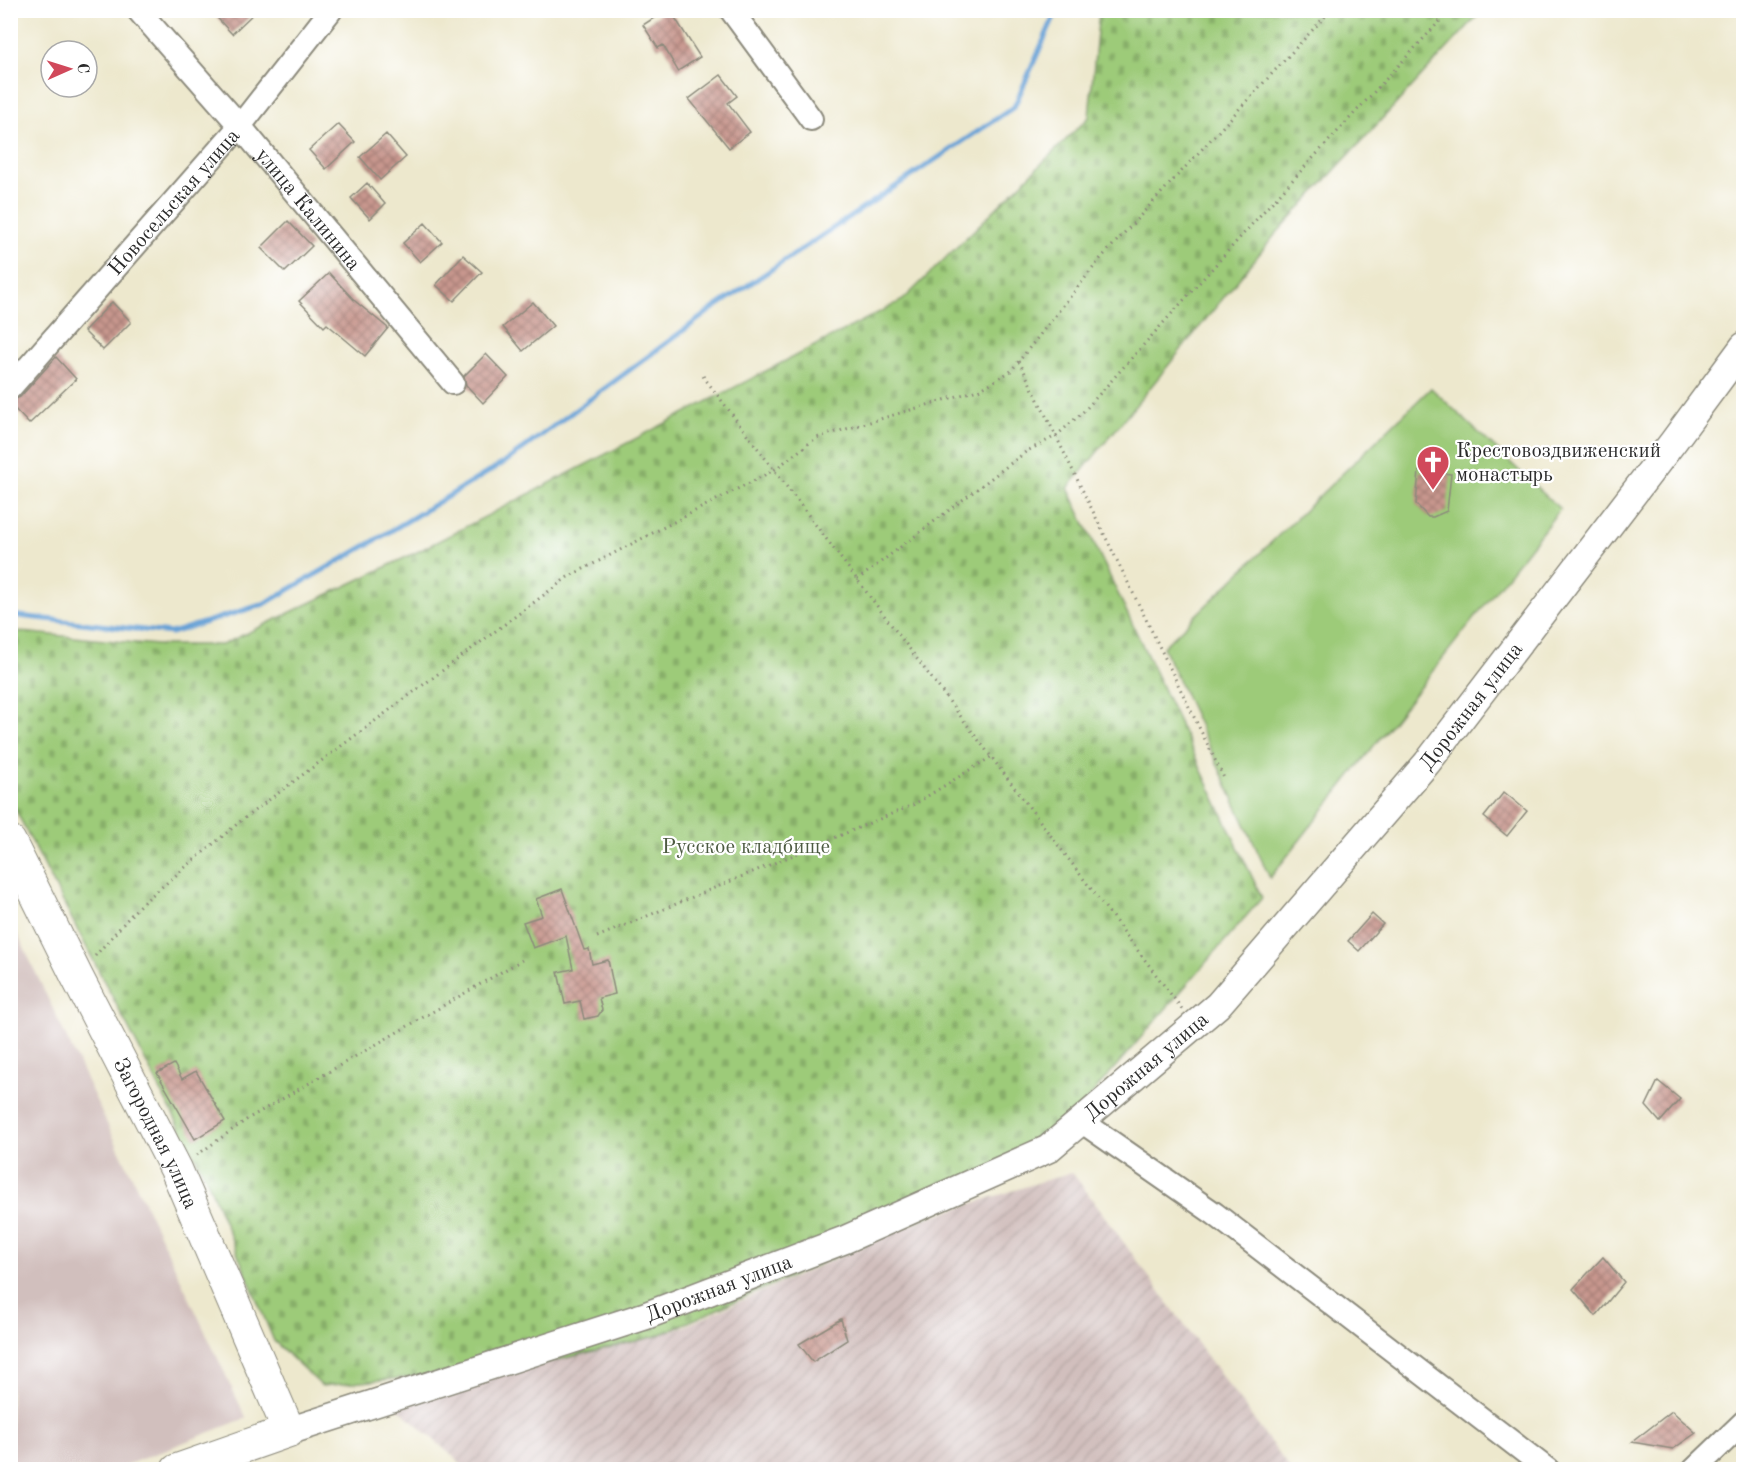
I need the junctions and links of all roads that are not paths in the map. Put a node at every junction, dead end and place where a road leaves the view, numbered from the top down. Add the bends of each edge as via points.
1 (138, 10) edge
2 (331, 10) edge
3 (731, 10) edge
4 (811, 119) dead end
5 (240, 126) junction
6 (1743, 346) edge
7 (453, 383) dead end
8 (10, 388) edge
9 (10, 842) edge
10 (1081, 1121) junction
11 (1743, 1422) edge
12 (290, 1431) junction
13 (177, 1470) edge
14 (1548, 1470) edge
15 (1694, 1470) edge

1 - 5 street, улица Калинина
2 - 5 street, Новосельская улица
3 - 4 street
5 - 7 street, улица Калинина
5 - 8 street, Новосельская улица
6 - 10 street, Дорожная улица via 1427,763 1218,1005
9 - 12 main road, Загородная улица via 176,1169
10 - 12 street, Дорожная улица via 1048,1149 833,1244 645,1316
10 - 14 street via 1215,1214
11 - 15 street
12 - 13 main road

